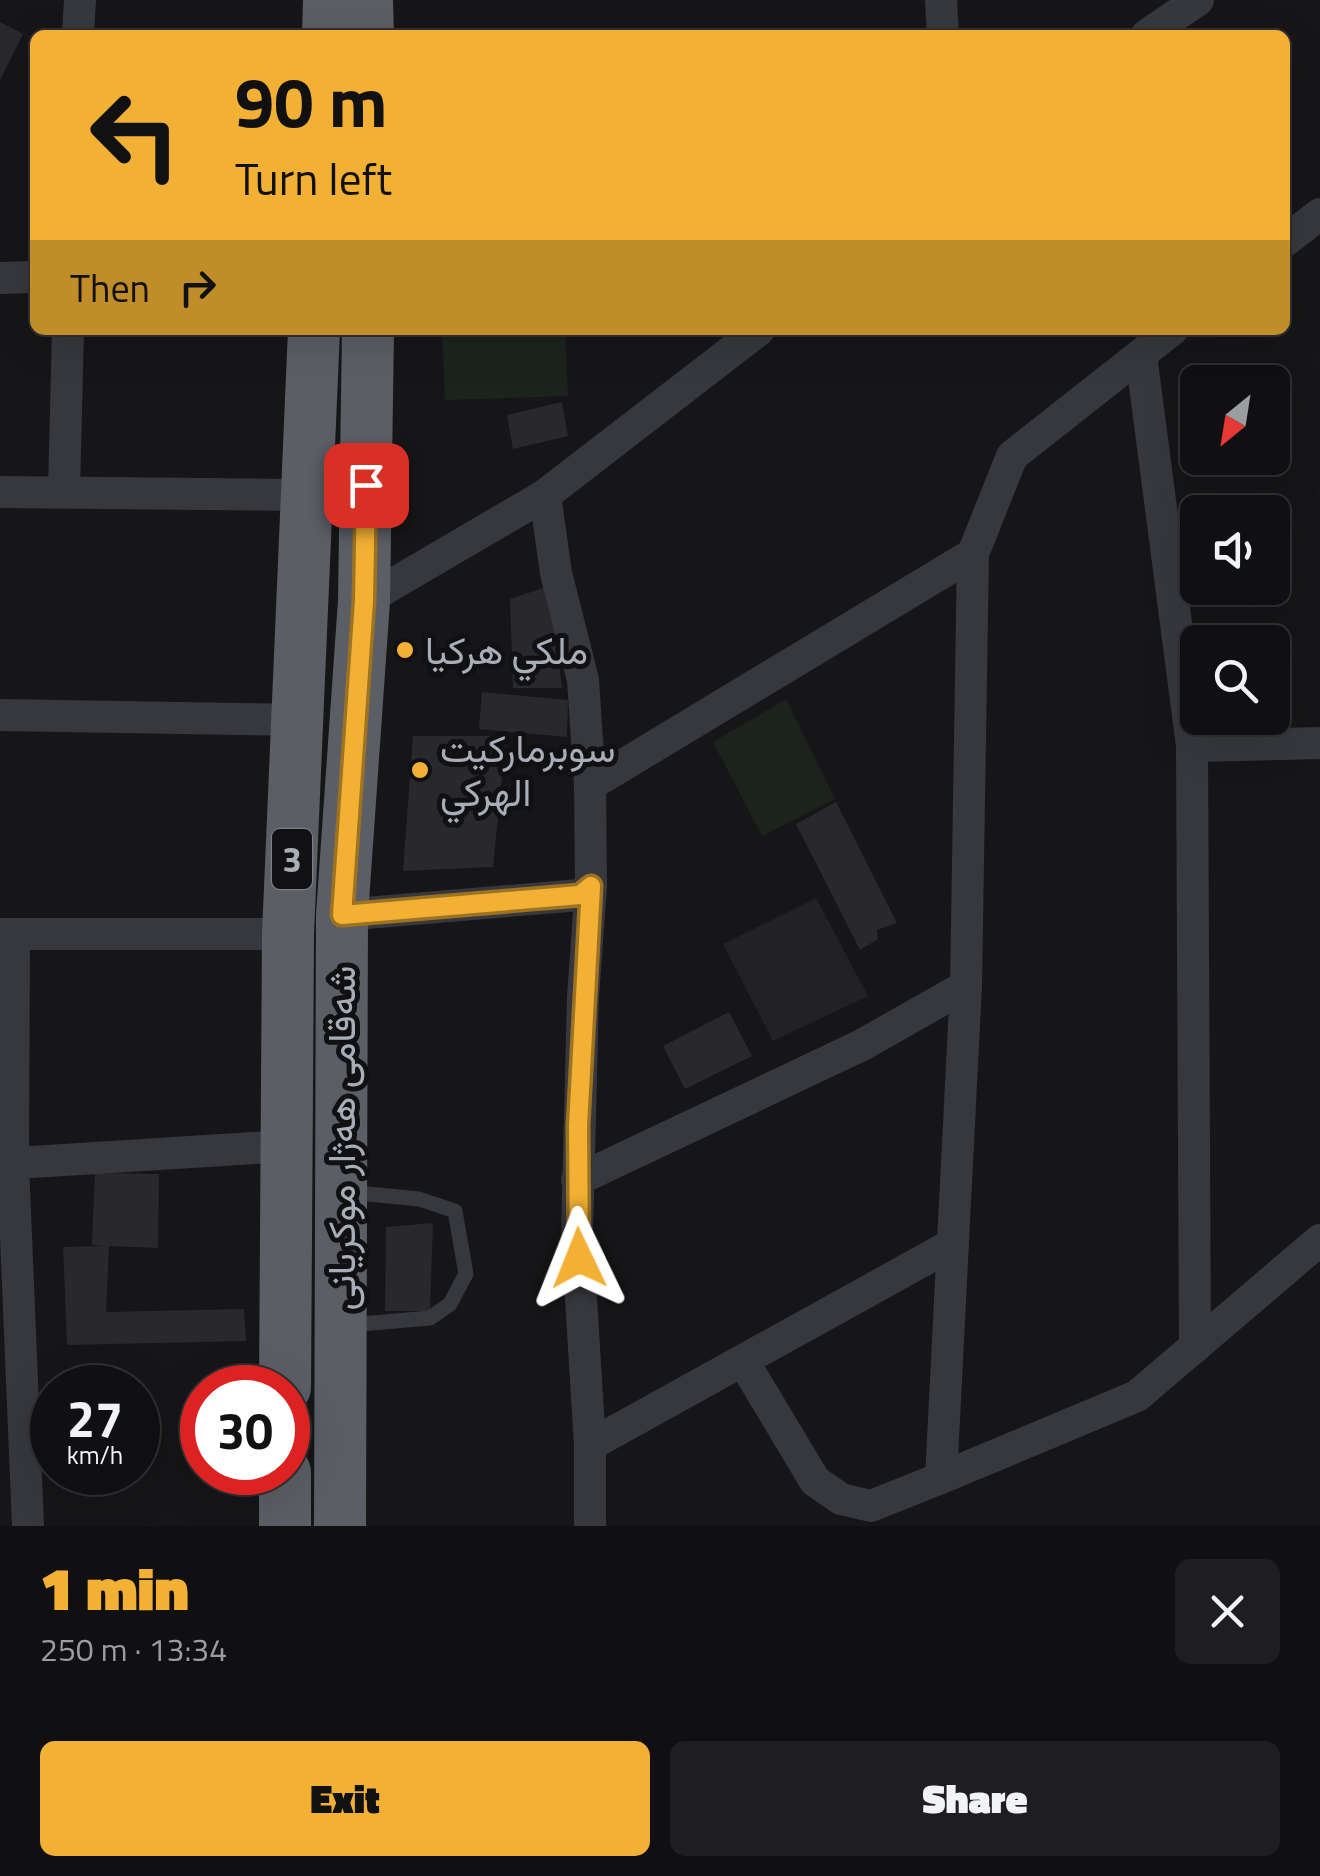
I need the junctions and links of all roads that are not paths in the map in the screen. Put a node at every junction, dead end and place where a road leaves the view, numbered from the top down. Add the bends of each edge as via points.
1 (80, 0) edge
2 (329, 0) edge
3 (367, 0) edge
4 (941, 0) edge
5 (1183, 5) edge
6 (78, 30) edge
7 (328, 30) edge
8 (368, 30) edge
9 (942, 30) edge
10 (1153, 30) edge
11 (1320, 214) edge
12 (1290, 238) edge
13 (30, 277) edge
14 (0, 278) edge
15 (68, 335) edge
16 (314, 335) edge
17 (368, 335) edge
18 (752, 335) edge
19 (1166, 335) edge
20 (1140, 355) junction
21 (64, 490) junction
22 (0, 492) edge
23 (304, 494) junction
24 (545, 494) junction
25 (973, 554) junction
26 (364, 601) junction
27 (0, 715) edge
28 (299, 720) junction
29 (1320, 742) edge
30 (1192, 746) junction
31 (590, 785) junction
32 (591, 886) junction
33 (342, 915) junction
34 (7, 934) edge
35 (288, 934) junction
36 (966, 986) junction
37 (286, 1146) junction
38 (6, 1164) edge
39 (577, 1180) junction
40 (340, 1192) junction
41 (1320, 1240) edge
42 (953, 1244) junction
43 (340, 1326) junction
44 (1194, 1347) junction
45 (742, 1361) junction
46 (285, 1365) edge
47 (11, 1379) edge
48 (590, 1445) junction
49 (942, 1478) junction
50 (285, 1495) edge
51 (28, 1526) edge
52 (285, 1526) edge
53 (340, 1526) edge
54 (590, 1526) edge

1 - 6 street
2 - 7 highway
3 - 8 highway
4 - 9 street
5 - 10 street
11 - 12 street
13 - 14 street
15 - 21 street
16 - 23 highway, شەقامی ھەژار موکریانی / 3
17 - 26 highway, شەقامی ھەژار موکریانی / 3
18 - 24 street
19 - 20 street
20 - 25 street via 1012,456
20 - 30 street
21 - 22 street
21 - 23 street
23 - 28 highway, شەقامی ھەژار موکریانی / 3
24 - 26 street
24 - 31 street via 556,573 583,680
25 - 31 street
25 - 36 street
26 - 33 highway, شەقامی ھەژار موکریانی / 3
27 - 28 street
28 - 35 highway, شەقامی ھەژار موکریانی / 3
29 - 30 street
30 - 44 street
31 - 32 street
32 - 33 street via 580,895
32 - 39 street
33 - 40 highway, شەقامی ھەژار موکریانی / 3
34 - 35 street
34 - 38 street
35 - 37 highway, شەقامی ھەژار موکریانی / 3
36 - 39 street via 862,1045
36 - 42 street
37 - 38 street
37 - 46 highway, شەقامی ھەژار موکریانی / 3
38 - 47 street
39 - 48 street
40 - 43 highway, شەقامی ھەژار موکریانی / 3
40 - 43 lane via 418,1199 454,1211 466,1274 450,1304 430,1318
41 - 44 street
42 - 45 street
42 - 49 street
43 - 53 highway, شەقامی ھەژار موکریانی / 3
44 - 49 street via 1137,1396
45 - 48 street
45 - 49 street via 816,1482 841,1499 871,1506
47 - 51 street
48 - 54 street
50 - 52 highway

